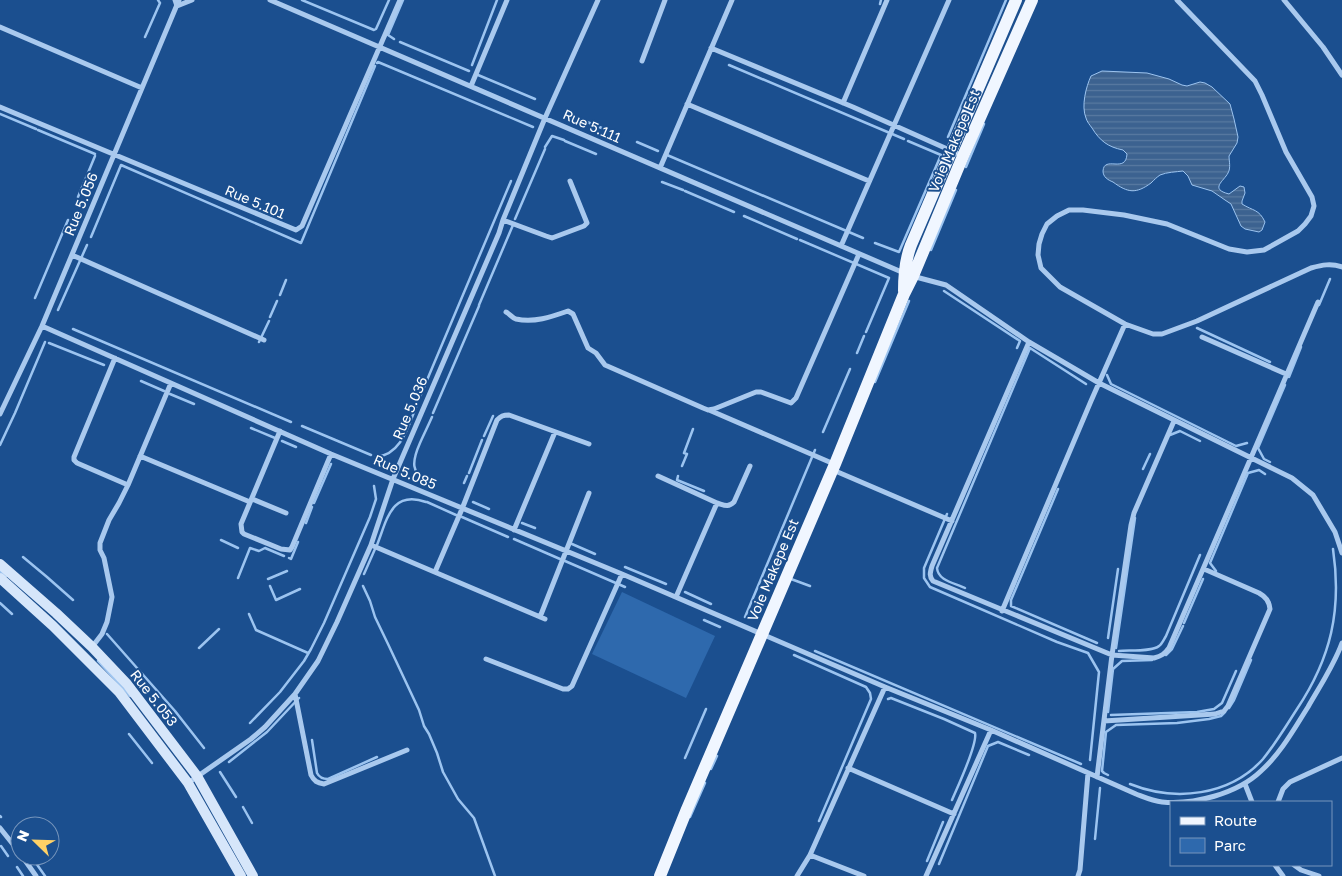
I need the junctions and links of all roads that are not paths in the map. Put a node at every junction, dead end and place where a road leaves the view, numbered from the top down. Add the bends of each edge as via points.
1 (192, 0) edge
2 (270, 0) edge
3 (400, 0) edge
4 (507, 0) edge
5 (598, 0) edge
6 (665, 0) edge
7 (732, 0) edge
8 (887, 0) edge
9 (949, 0) edge
10 (1016, 0) edge
11 (1032, 0) edge
12 (1178, 0) edge
13 (1284, 0) edge
14 (177, 2) edge
15 (0, 27) edge
16 (379, 48) junction
17 (711, 48) junction
18 (642, 61) dead end
19 (1342, 75) edge
20 (471, 86) junction
21 (142, 88) junction
22 (843, 102) junction
23 (687, 104) junction
24 (0, 107) edge
25 (545, 118) junction
26 (895, 125) junction
27 (950, 151) junction
28 (114, 154) junction
29 (963, 156) junction
30 (660, 168) junction
31 (570, 181) dead end
32 (869, 182) junction
33 (503, 220) junction
34 (841, 246) junction
35 (859, 254) junction
36 (72, 255) junction
37 (1342, 267) edge
38 (909, 275) junction
39 (1318, 302) dead end
40 (506, 312) dead end
41 (1125, 324) junction
42 (42, 326) junction
43 (1202, 337) dead end
44 (264, 340) dead end
45 (1030, 342) junction
46 (115, 358) junction
47 (1286, 374) junction
48 (171, 383) junction
49 (1099, 384) junction
50 (708, 410) junction
51 (0, 414) edge
52 (1174, 421) junction
53 (280, 431) junction
54 (555, 432) junction
55 (588, 444) dead end
56 (331, 454) junction
57 (140, 456) junction
58 (1251, 457) junction
59 (750, 466) dead end
60 (834, 467) junction
61 (658, 476) dead end
62 (392, 479) junction
63 (128, 485) junction
64 (589, 493) dead end
65 (251, 500) junction
66 (717, 503) junction
67 (462, 509) junction
68 (286, 513) dead end
69 (952, 521) junction
70 (514, 530) junction
71 (371, 545) junction
72 (566, 551) junction
73 (1342, 553) edge
74 (0, 564) edge
75 (1204, 569) junction
76 (435, 572) junction
77 (622, 574) junction
78 (0, 578) edge
79 (676, 597) junction
80 (1002, 611) junction
81 (762, 634) junction
82 (1342, 643) edge
83 (92, 647) junction
84 (1112, 655) junction
85 (486, 659) dead end
86 (885, 687) junction
87 (295, 694) junction
88 (1104, 722) junction
89 (991, 730) junction
90 (408, 750) dead end
91 (1342, 758) edge
92 (848, 768) junction
93 (1088, 773) junction
94 (1097, 777) junction
95 (193, 780) junction
96 (1244, 784) junction
97 (1186, 801) edge
98 (1252, 801) edge
99 (1278, 801) edge
100 (1170, 802) edge
101 (954, 814) junction
102 (0, 828) edge
103 (10, 841) edge
104 (810, 855) junction
105 (667, 856) junction
106 (1295, 866) edge
107 (241, 876) edge
108 (253, 876) edge
109 (649, 876) edge
110 (660, 876) edge
111 (797, 876) edge
112 (864, 876) edge
113 (926, 876) edge
114 (1078, 876) edge
115 (1319, 876) edge

1 - 14 street
2 - 16 street, Rue 5.111
3 - 16 street, Rue 5.101
4 - 20 street
5 - 25 street, Rue 5.036
6 - 18 street
7 - 17 street
8 - 22 street
9 - 26 street
10 - 27 main road, Voie Makepe Est
11 - 29 main road, Voie Makepe Est
12 - 41 street via 1254,81 1314,206 1311,216 1298,231 1264,250 1247,252 1229,249 1167,224 1124,215 1069,210 1057,216 1047,224 1040,239 1038,255 1041,268 1060,287
13 - 19 street
14 - 21 street, Rue 5.056
15 - 21 street
16 - 20 street, Rue 5.111
16 - 28 street, Rue 5.101 via 302,226 296,230
17 - 22 street
17 - 23 street
20 - 25 street, Rue 5.111
21 - 28 street, Rue 5.056
22 - 26 street
23 - 30 street
23 - 32 street
24 - 28 street, Rue 5.101
25 - 30 street, Rue 5.111
25 - 33 street, Rue 5.036
26 - 27 street
26 - 32 street
27 - 29 street
27 - 38 main road, Voie Makepe Est via 911,245 906,262
28 - 36 street, Rue 5.056
29 - 38 main road, Voie Makepe Est
30 - 34 street, Rue 5.111
31 - 33 street via 587,223 584,226 552,238
32 - 34 street
33 - 62 street, Rue 5.036
34 - 35 street, Rue 5.111
35 - 38 street, Rue 5.111
35 - 50 street via 794,402 756,392
36 - 42 street, Rue 5.056
36 - 44 street
37 - 41 street via 1325,264 1311,268 1162,334
38 - 45 street, Rue 5.111 via 946,285
38 - 60 main road, Voie Makepe Est
39 - 47 street
40 - 50 street via 516,319 540,320 568,311 573,314 588,348 606,365
41 - 49 street
42 - 46 street, Rue 5.085
42 - 51 street, Rue 5.056
43 - 47 street
45 - 49 street, Rue 5.111
45 - 69 street
46 - 48 street, Rue 5.085
46 - 63 street via 74,460
47 - 58 street
48 - 53 street, Rue 5.085
48 - 57 street
49 - 52 street, Rue 5.111
49 - 80 street
50 - 60 street
52 - 58 street, Rue 5.111
52 - 84 street via 1134,513
53 - 56 street, Rue 5.085
53 - 65 street
54 - 55 street
54 - 67 street via 509,415 500,417
54 - 70 street
56 - 62 street, Rue 5.085
56 - 65 street via 290,550 242,532 241,524
57 - 63 street
57 - 65 street
58 - 73 street, Rue 5.111 via 1292,478 1313,495 1335,532
58 - 75 street
59 - 66 street via 734,502 726,506
60 - 69 street
60 - 81 main road, Voie Makepe Est
61 - 66 street
62 - 67 street, Rue 5.085
62 - 71 street, Rue 5.036
63 - 83 street via 100,543 112,598 108,622
64 - 72 street
65 - 68 street
66 - 79 street
67 - 70 street, Rue 5.085
67 - 76 street
69 - 80 street via 930,578
70 - 72 street, Rue 5.085
71 - 76 street
71 - 87 street, Rue 5.036 via 318,661
72 - 76 street via 542,618
72 - 77 street, Rue 5.085
74 - 83 main road, Rue 5.053
75 - 84 street via 1166,653 1154,658
75 - 88 street via 1259,593 1269,602 1270,609 1228,706 1216,714
77 - 79 street, Rue 5.085
77 - 85 street via 568,689
78 - 95 main road, Rue 5.053 via 119,692
79 - 81 street, Rue 5.085
80 - 84 street
81 - 86 street, Rue 5.085
81 - 105 main road, Voie Makepe Est
82 - 96 street, Rue 5.085 via 1289,738 1260,772
83 - 95 main road, Rue 5.053 via 127,684
84 - 88 street
86 - 89 street, Rue 5.085
86 - 92 street
87 - 90 street via 311,775 318,783 324,784
87 - 95 street, Rue 5.036 via 251,739
88 - 94 street
89 - 93 street, Rue 5.085
89 - 101 street
91 - 99 street via 1290,782
92 - 101 street
92 - 104 street
93 - 94 street, Rue 5.085
93 - 114 street
94 - 100 street, Rue 5.085 via 1136,794
95 - 107 main road, Rue 5.053
95 - 108 main road, Rue 5.053
96 - 97 street, Rue 5.085 via 1209,798
96 - 98 street
101 - 113 street
102 - 103 street
104 - 111 street
104 - 112 street
105 - 109 main road, Voie Makepe Est
105 - 110 main road, Voie Makepe Est
106 - 115 street

